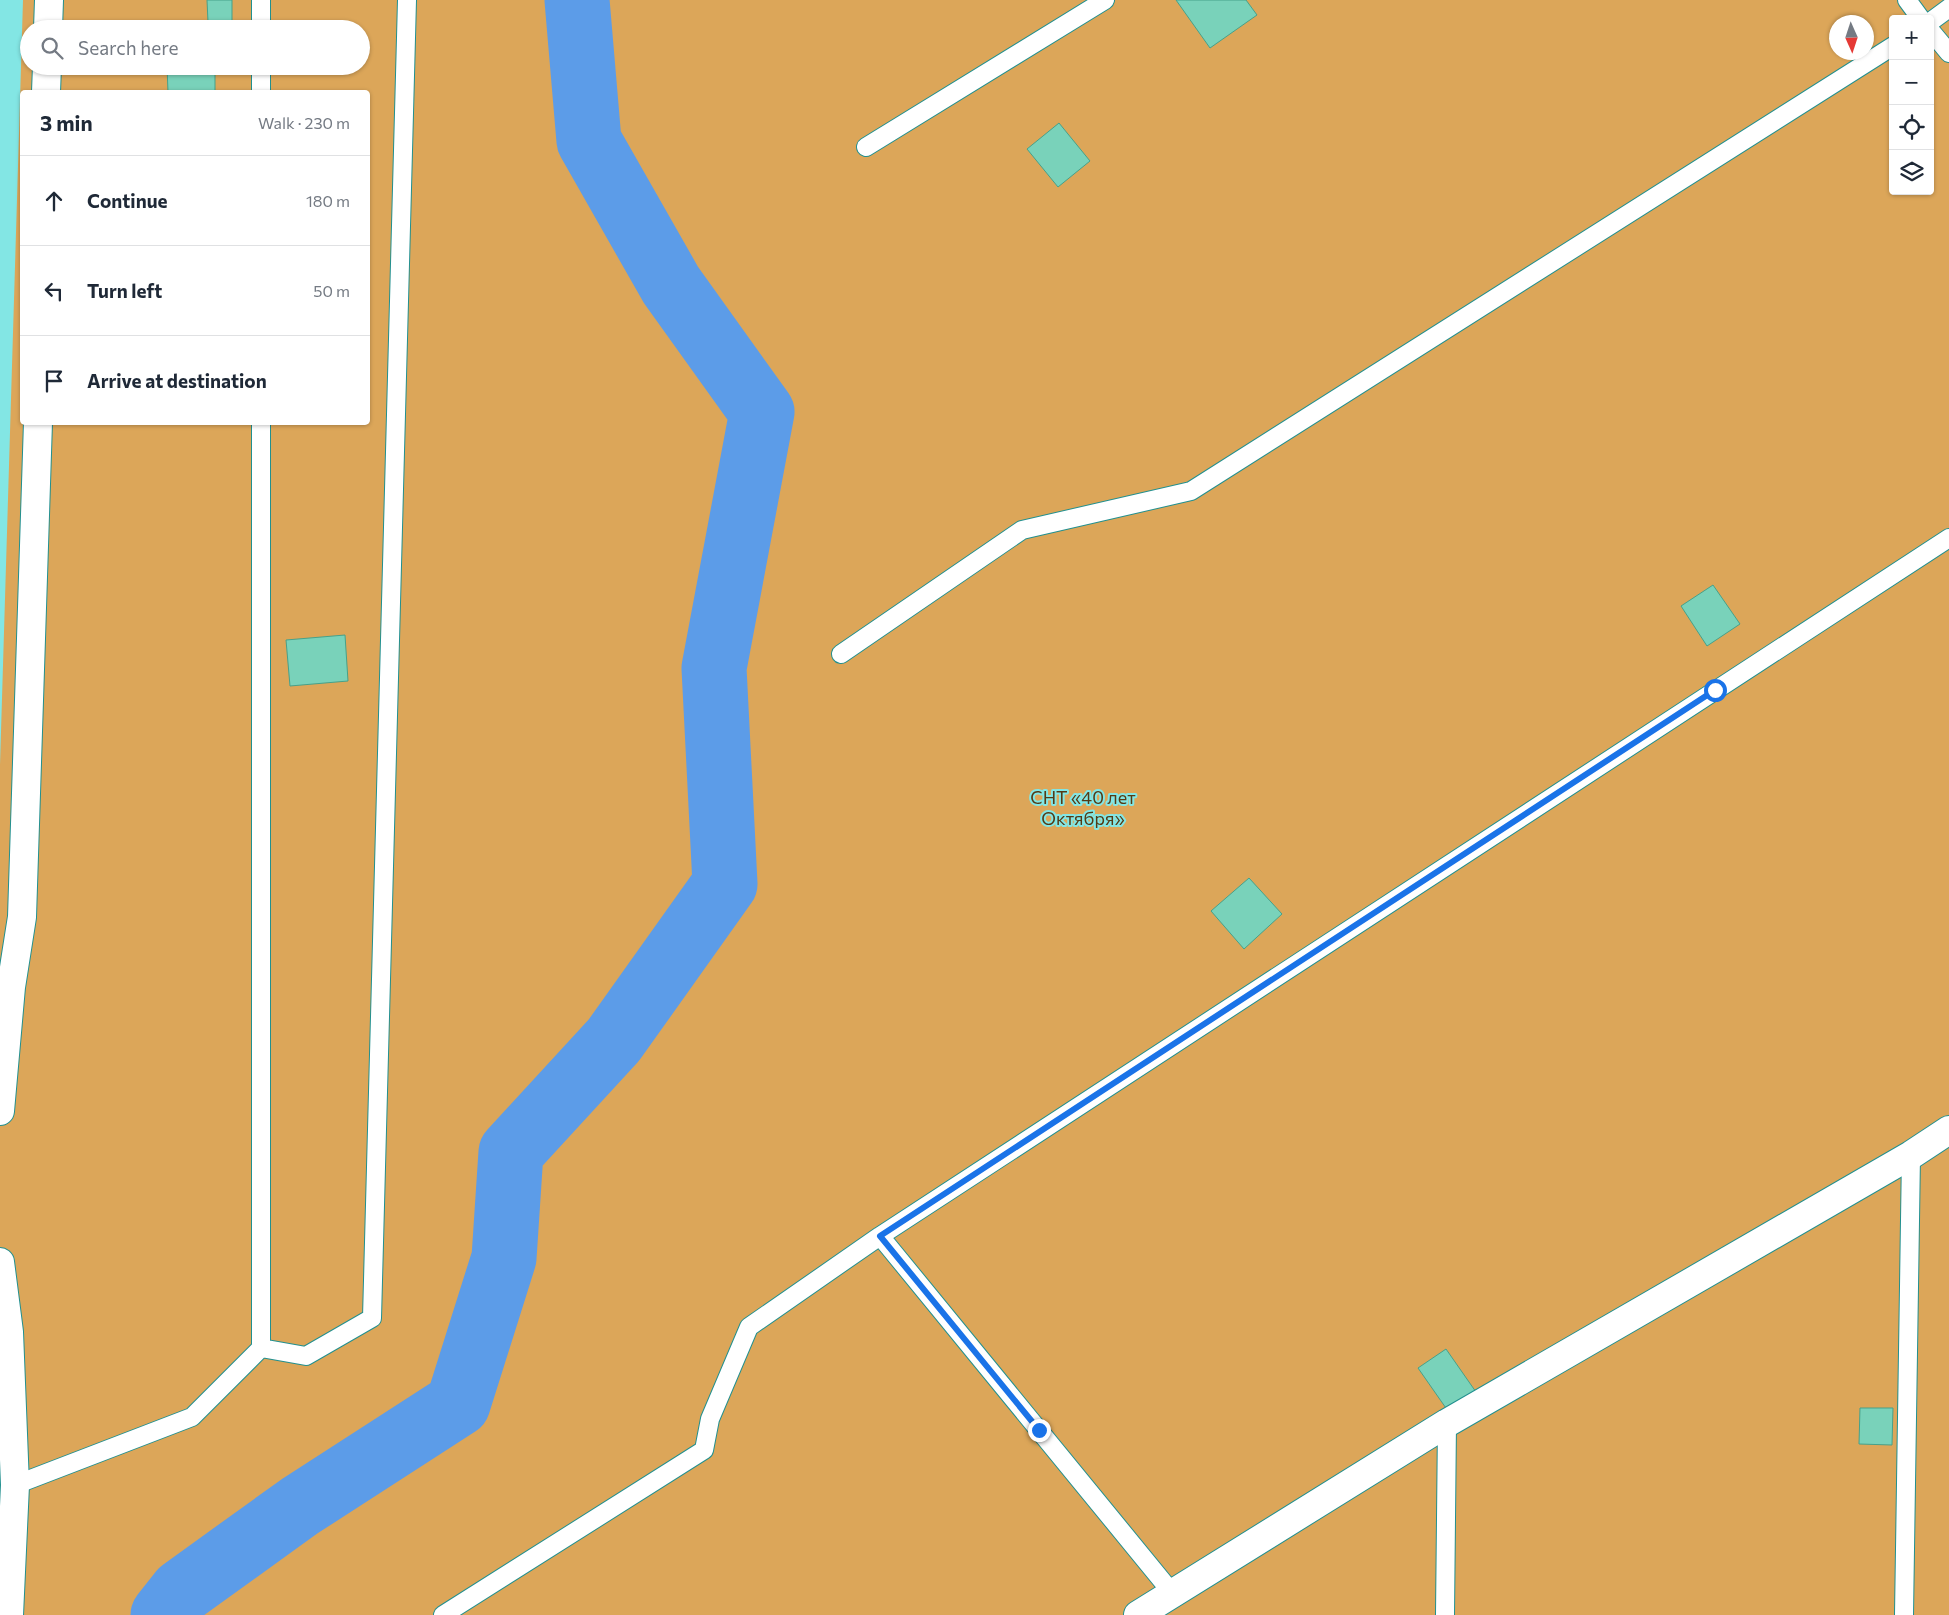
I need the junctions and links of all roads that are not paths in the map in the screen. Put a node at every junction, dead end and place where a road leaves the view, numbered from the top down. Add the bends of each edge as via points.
1 (49, 0) edge
2 (261, 0) edge
3 (407, 0) edge
4 (1105, 0) edge
5 (1907, 0) edge
6 (1949, 8) edge
7 (1918, 15) edge
8 (1934, 19) edge
9 (48, 20) edge
10 (261, 20) edge
11 (1934, 35) edge
12 (1889, 49) edge
13 (1949, 54) edge
14 (47, 75) edge
15 (261, 75) edge
16 (46, 90) edge
17 (261, 90) edge
18 (866, 147) dead end
19 (38, 425) edge
20 (261, 425) edge
21 (1949, 538) edge
22 (841, 654) dead end
23 (0, 1111) edge
24 (1949, 1130) edge
25 (1911, 1155) junction
26 (880, 1236) junction
27 (0, 1262) edge
28 (261, 1348) junction
29 (1447, 1423) junction
30 (15, 1485) junction
31 (1173, 1594) junction
32 (8, 1615) edge
33 (443, 1615) edge
34 (1138, 1615) edge
35 (1445, 1615) edge
36 (1904, 1615) edge

1 - 9 street
2 - 10 lane
3 - 28 lane via 372,1318 306,1356
4 - 18 lane
5 - 7 lane
6 - 8 lane
11 - 13 lane
12 - 22 lane via 1191,491 1022,530
14 - 16 street
15 - 17 lane
19 - 23 street via 22,917 11,987
20 - 28 lane
21 - 26 lane
24 - 25 street
25 - 29 street
25 - 36 lane
26 - 31 lane
26 - 33 lane via 749,1327 710,1419 704,1450
27 - 30 street via 10,1332
28 - 30 lane via 192,1417
29 - 31 street
29 - 35 lane
30 - 32 street
31 - 34 street

